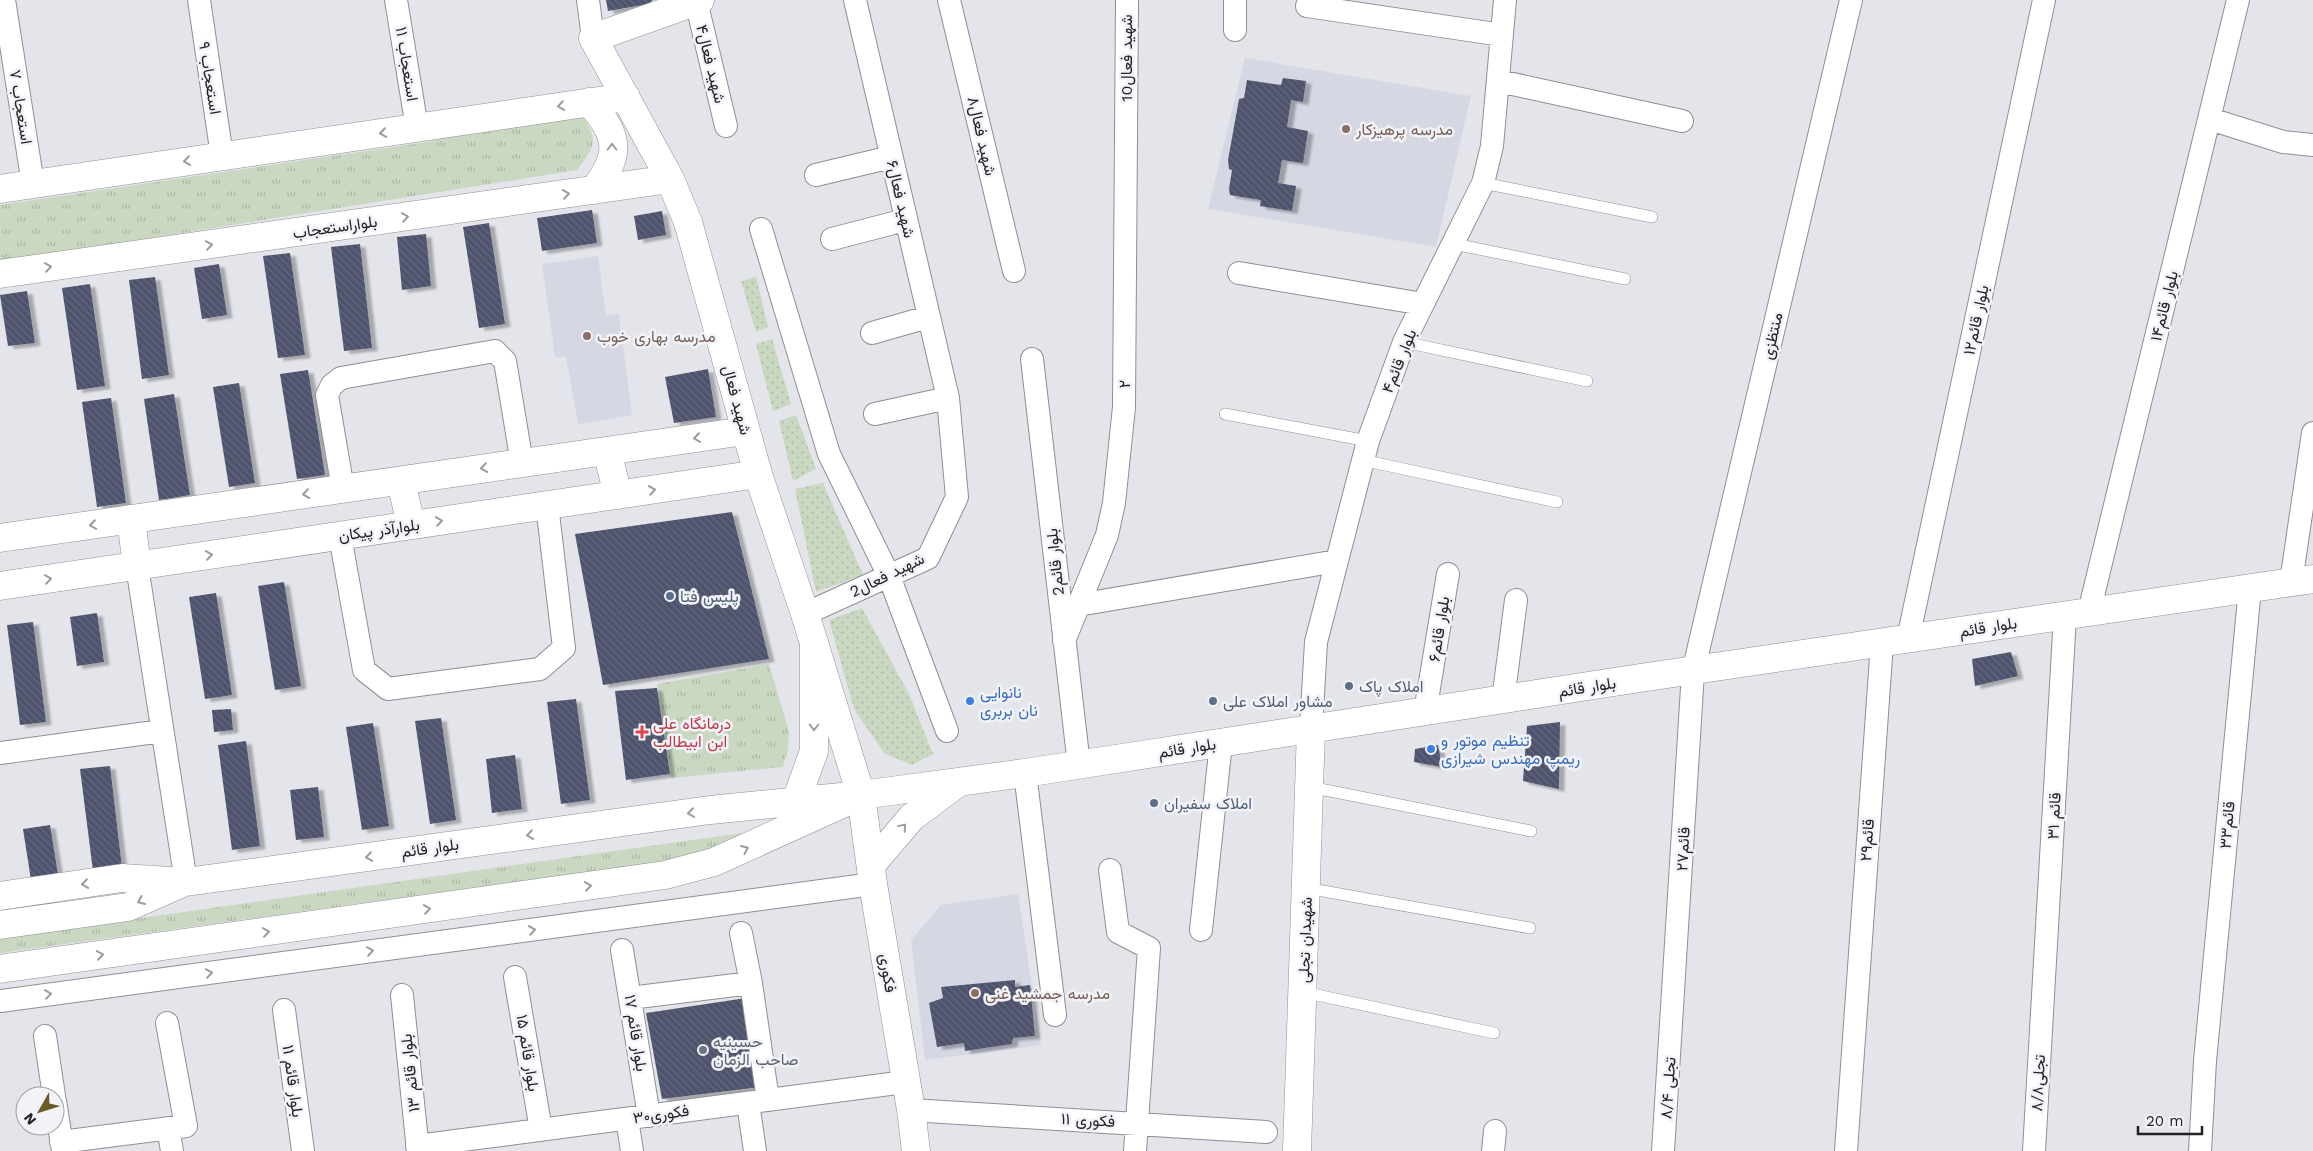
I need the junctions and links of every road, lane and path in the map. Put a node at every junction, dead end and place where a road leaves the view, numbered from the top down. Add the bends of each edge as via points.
1 (4, 0) edge
2 (198, 0) edge
3 (396, 0) edge
4 (588, 0) edge
5 (855, 0) edge
6 (950, 0) edge
7 (1127, 0) edge
8 (1235, 0) edge
9 (1505, 0) edge
10 (1851, 0) edge
11 (2044, 0) edge
12 (2238, 0) edge
13 (698, 1) edge
14 (1307, 6) dead end
15 (1235, 30) dead end
16 (1502, 35) junction
17 (593, 38) junction
18 (1499, 81) junction
19 (626, 97) junction
20 (589, 102) junction
21 (1126, 116) joint
22 (2210, 119) junction
23 (1682, 121) dead end
24 (726, 126) dead end
25 (417, 128) junction
26 (2313, 145) edge
27 (222, 156) junction
28 (891, 157) junction
29 (816, 175) dead end
30 (670, 179) junction
31 (1483, 183) junction
32 (33, 184) junction
33 (0, 189) edge
34 (594, 190) junction
35 (1652, 217) dead end
36 (905, 220) junction
37 (761, 230) dead end
38 (832, 239) dead end
39 (1454, 244) junction
40 (1014, 271) dead end
41 (1239, 273) dead end
42 (0, 274) edge
43 (1625, 279) dead end
44 (1423, 304) junction
45 (928, 317) junction
46 (872, 334) dead end
47 (1404, 342) junction
48 (1032, 360) dead end
49 (1587, 381) dead end
50 (948, 398) junction
51 (875, 414) dead end
52 (1225, 414) dead end
53 (745, 431) junction
54 (2313, 433) edge
55 (1365, 450) junction
56 (607, 451) junction
57 (522, 463) junction
58 (758, 474) junction
59 (401, 480) junction
60 (343, 489) junction
61 (618, 495) junction
62 (1557, 502) dead end
63 (547, 505) junction
64 (131, 519) junction
65 (411, 525) junction
66 (340, 536) junction
67 (0, 538) edge
68 (1337, 561) junction
69 (137, 566) junction
70 (1448, 574) dead end
71 (889, 576) junction
72 (2302, 580) edge
73 (0, 586) edge
74 (2250, 588) junction
75 (1516, 600) dead end
76 (1078, 605) junction
77 (805, 614) junction
78 (2077, 614) junction
79 (1064, 641) junction
80 (1895, 641) junction
81 (814, 643) junction
82 (1693, 672) junction
83 (1503, 700) junction
84 (1425, 712) junction
85 (1311, 730) junction
86 (162, 731) junction
87 (947, 731) dead end
88 (1221, 743) junction
89 (0, 753) edge
90 (1079, 764) junction
91 (1025, 773) junction
92 (960, 781) junction
93 (1310, 787) junction
94 (861, 795) junction
95 (796, 800) junction
96 (1532, 830) dead end
97 (1110, 870) dead end
98 (872, 874) junction
99 (186, 882) junction
100 (1306, 888) junction
101 (0, 896) edge
102 (0, 925) edge
103 (1530, 928) dead end
104 (1201, 930) dead end
105 (741, 933) dead end
106 (200, 941) junction
107 (622, 950) dead end
108 (0, 968) edge
109 (515, 977) dead end
110 (157, 980) junction
111 (751, 983) junction
112 (1303, 992) junction
113 (402, 995) dead end
114 (630, 998) junction
115 (0, 1001) edge
116 (284, 1010) dead end
117 (1055, 1015) dead end
118 (2042, 1016) joint
119 (167, 1023) dead end
120 (1672, 1026) joint
121 (1494, 1033) dead end
122 (45, 1036) dead end
123 (906, 1082) junction
124 (52, 1086) edge
125 (758, 1101) junction
126 (911, 1110) junction
127 (638, 1117) junction
128 (1138, 1122) junction
129 (177, 1127) junction
130 (541, 1130) junction
131 (1266, 1132) dead end
132 (508, 1143) edge
133 (62, 1146) edge
134 (418, 1149) edge
135 (172, 1151) edge
136 (303, 1151) edge
137 (632, 1151) edge
138 (755, 1151) edge
139 (916, 1151) edge
140 (1135, 1151) edge
141 (1297, 1151) edge
142 (1663, 1151) edge
143 (1846, 1151) edge
144 (2034, 1151) edge
145 (2200, 1151) edge

1 - 32 street, استعجاب ۷
2 - 27 street, استعجاب ۹
3 - 25 street, استعجاب ۱۱
4 - 17 street
5 - 28 street, شهید فعال۶
6 - 40 street, شهید فعال۸
7 - 21 street, 10شهید فعال
8 - 15 street
9 - 16 street, بلوار قائم۴
10 - 82 street, منتظزی
11 - 80 street, بلوار قائم۱۲
12 - 22 street, بلوار قائم۱۴
13 - 17 street
13 - 24 street, شهید فعال۴
14 - 16 street
16 - 18 street, بلوار قائم۴
17 - 19 street, شهید فعال
18 - 23 street
18 - 31 street, بلوار قائم۴ via 1492,146
19 - 20 street
19 - 30 street, شهید فعال
20 -> 25 street
34 -> 20 street via 609,170 614,146 606,122
21 - 76 street, ۲ via 1124,407 1114,503 1107,535
22 - 26 street via 2283,142
22 - 78 street, بلوار قائم۱۴
25 -> 27 street
27 -> 32 street
28 - 29 street
28 - 36 street, شهید فعال۶
30 - 34 street, بلواراستعجاب
30 - 53 street, شهید فعال via 688,222
31 - 35 lane
31 - 39 street, بلوار قائم۴
32 - 33 street
42 -> 34 street, بلواراستعجاب
36 - 38 street
36 - 45 street, شهید فعال۶
37 - 71 street via 830,454
39 - 43 lane
39 - 44 street, بلوار قائم۴
41 - 44 street
44 - 47 street, بلوار قائم۴
45 - 46 street
45 - 50 street, شهید فعال۶
47 - 49 lane
47 - 55 street, بلوار قائم۴
48 - 79 street, 2بلوار قائم
50 - 51 street
50 - 71 street, شهید فعال2 via 957,497 928,558
52 - 55 lane
53 -> 56 street
53 - 58 street, شهید فعال
54 - 72 street
55 - 62 lane
55 - 68 street, بلوار قائم۴
56 - 57 street
56 - 61 street
57 -> 59 street
57 - 60 street via 505,361 495,351 341,378 332,385 327,396
61 -> 58 street, بلوارآذر پیکان
58 - 77 street, شهید فعال
59 - 60 street
59 - 65 street
60 -> 64 street
61 - 63 street, بلوارآذر پیکان
65 -> 63 street, بلوارآذر پیکان
63 - 66 street via 564,648 540,669 388,689 364,670
64 -> 67 street
64 - 69 street
65 - 66 street, بلوارآذر پیکان
69 -> 66 street, بلوارآذر پیکان
68 - 76 street
68 - 85 street, بلوار قائم۴ via 1316,642
73 -> 69 street, بلوارآذر پیکان
69 - 86 street
70 - 84 street, بلوار قائم۶
71 - 77 street, شهید فعال2
71 - 87 street
72 - 74 street, بلوار قائم
74 - 78 street, بلوار قائم
74 - 145 street, قائم۳۳ via 2205,1061
75 - 83 street
76 - 79 street, ۲
77 - 81 street, شهید فعال
78 - 80 street, بلوار قائم
78 - 118 street, قائم ۳۱
79 - 90 street, 2بلوار قائم
80 - 82 street, بلوار قائم
80 - 143 street, قائم۲۹ via 1853,1037
81 - 94 street, شهید فعال
81 -> 95 street via 814,751
82 - 83 street, بلوار قائم
82 - 120 street, قائم۲۷
83 - 84 street, بلوار قائم
84 - 85 street, بلوار قائم
85 - 88 street, بلوار قائم
85 - 93 street, شهیدان تجلی
86 - 89 street
86 - 99 street
88 - 90 street, بلوار قائم
88 - 104 street
90 - 91 street, بلوار قائم
91 - 92 street, بلوار قائم
91 - 117 street
92 - 94 street, بلوار قائم
98 -> 92 street via 911,818
93 - 96 lane
93 - 100 street, شهیدان تجلی
94 - 95 street, بلوار قائم
94 - 98 street, فکوری
106 -> 94 street, بلوار قائم via 664,875 714,862
95 -> 99 street, بلوار قائم
97 - 128 street via 1118,932 1149,948
110 -> 98 street
98 - 123 street, فکوری
99 -> 101 street, بلوار قائم via 122,878
99 -> 102 street via 128,907
100 - 103 lane
100 - 112 street, شهیدان تجلی
105 - 111 street
108 -> 106 street, بلوار قائم
106 - 110 street
107 - 114 street, بلوار قائم ۱۷
109 - 130 street, بلوار قائم ۱۵
115 -> 110 street
111 - 114 street
111 - 125 street
112 - 121 lane
112 - 141 street, شهیدان تجلی
113 - 134 street, بلوار قائم ۱۳
114 - 127 street, بلوار قائم ۱۷
116 - 136 street, بلوار قائم ۱۱
118 - 144 street, تجلی۸/۸
119 - 129 street
120 - 142 street, ۸/۴ تجلی
122 - 124 street
123 - 125 street, فکوری۳۰
123 - 126 street, فکوری
125 - 127 street, فکوری۳۰
125 - 138 street
126 - 128 street, فکوری ۱۱
126 - 139 street, فکوری
127 - 130 street, فکوری۳۰
127 - 137 street, بلوار قائم ۱۷
128 - 131 street, فکوری ۱۱
128 - 140 street
129 - 133 street
129 - 135 street
130 - 132 street, فکوری۳۰
132 - 134 street, فکوری۳۰

